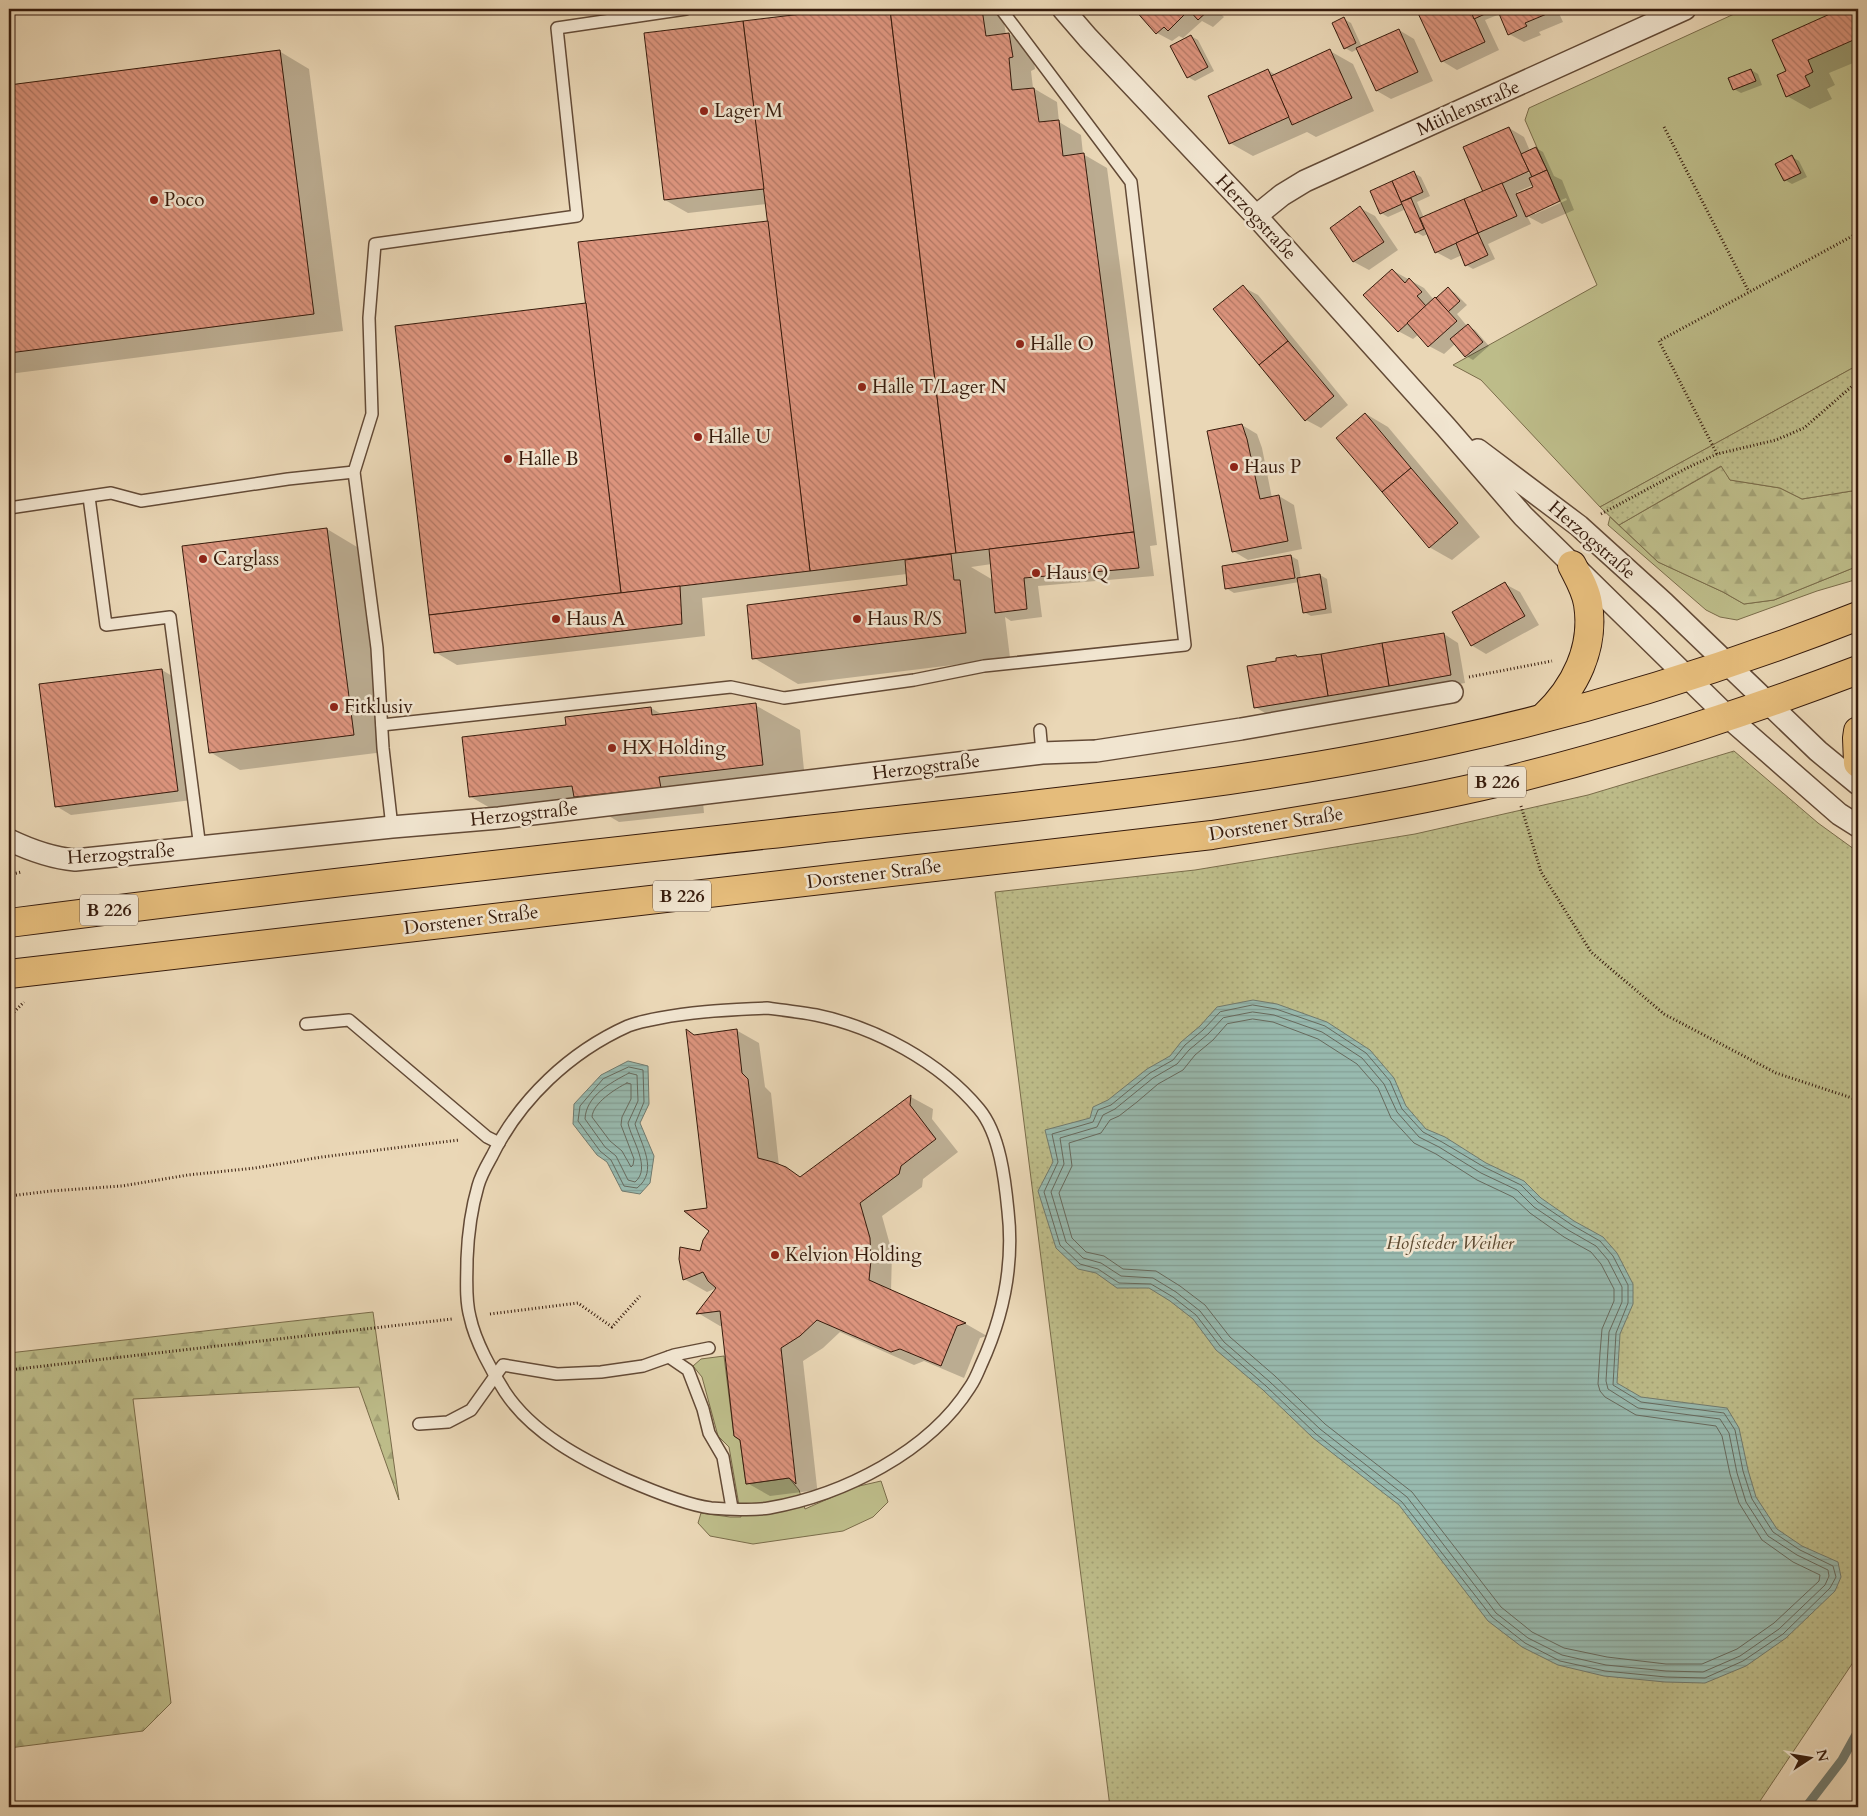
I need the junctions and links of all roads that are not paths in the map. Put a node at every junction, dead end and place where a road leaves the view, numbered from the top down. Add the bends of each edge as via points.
1 (686, 9) edge
2 (1001, 9) edge
3 (1063, 9) edge
4 (1685, 9) edge
5 (1256, 216) junction
6 (1446, 427) junction
7 (354, 472) junction
8 (89, 497) junction
9 (9, 508) edge
10 (1572, 565) junction
11 (1858, 616) edge
12 (1728, 664) junction
13 (1858, 670) edge
14 (1687, 678) junction
15 (1452, 692) road end
16 (1768, 704) junction
17 (1728, 716) junction
18 (1544, 717) junction
19 (382, 725) junction
20 (1040, 730) dead end
21 (1858, 731) edge
22 (1042, 753) junction
23 (1858, 763) edge
24 (1858, 784) edge
25 (1858, 826) edge
26 (392, 827) junction
27 (9, 840) edge
28 (200, 848) junction
29 (9, 923) edge
30 (9, 974) edge
31 (306, 1024) dead end
32 (499, 1143) junction
33 (709, 1348) dead end
34 (669, 1357) junction
35 (495, 1375) junction
36 (419, 1424) dead end
37 (732, 1508) junction

1 - 7 lane via 557,28 577,216 375,244 370,318 372,414
2 - 19 lane via 1131,182 1185,646 984,666 914,680 784,698 730,686
3 - 5 street, Herzogstraße
4 - 5 street, Mühlenstraße via 1305,181 1282,194
5 - 6 street, Herzogstraße
6 - 10 street, Herzogstraße via 1523,516
6 - 12 street, Herzogstraße via 1579,526
7 - 8 lane via 141,501 111,493
7 - 19 lane via 377,648
8 - 9 lane
8 - 28 lane via 106,625 170,617
10 - 14 street, Herzogstraße
10 - 18 main road via 1588,602 1588,642 1574,683
11 - 12 main road, B 226
12 - 14 main road, B 226
12 - 16 street
13 - 16 main road, Dorstener Straße / B 226
14 - 17 street
14 - 18 main road, B 226
15 - 22 street, Herzogstraße via 1231,731 1096,751
16 - 17 main road, Dorstener Straße / B 226
16 - 24 street
17 - 25 street via 1839,814
17 - 30 main road, Dorstener Straße / B 226 via 1642,744 1512,779 1351,812 1212,835
18 - 29 main road, B 226 via 1437,743 1266,774 1126,794 397,875
19 - 26 lane
20 - 22 lane
21 - 23 main road
22 - 26 street, Herzogstraße via 499,818
26 - 28 street, Herzogstraße
27 - 28 street, Herzogstraße via 57,859 75,860
31 - 32 lane via 349,1020 487,1137
32 - 35 lane via 479,1182 468,1232 467,1283 470,1317
32 - 37 lane via 522,1108 554,1074 593,1044 632,1024 684,1013 767,1008 817,1015 868,1030 920,1058 952,1082 982,1112 1004,1172 1010,1256 1001,1313 972,1385 945,1420 914,1446 868,1474 809,1499 764,1509
33 - 34 lane
34 - 35 lane via 643,1366 601,1372 557,1374 503,1365
34 - 37 lane via 688,1370 709,1433 723,1457
35 - 36 lane via 471,1410 448,1422
35 - 37 lane via 506,1395 528,1419 552,1440 602,1469 653,1491 698,1505

